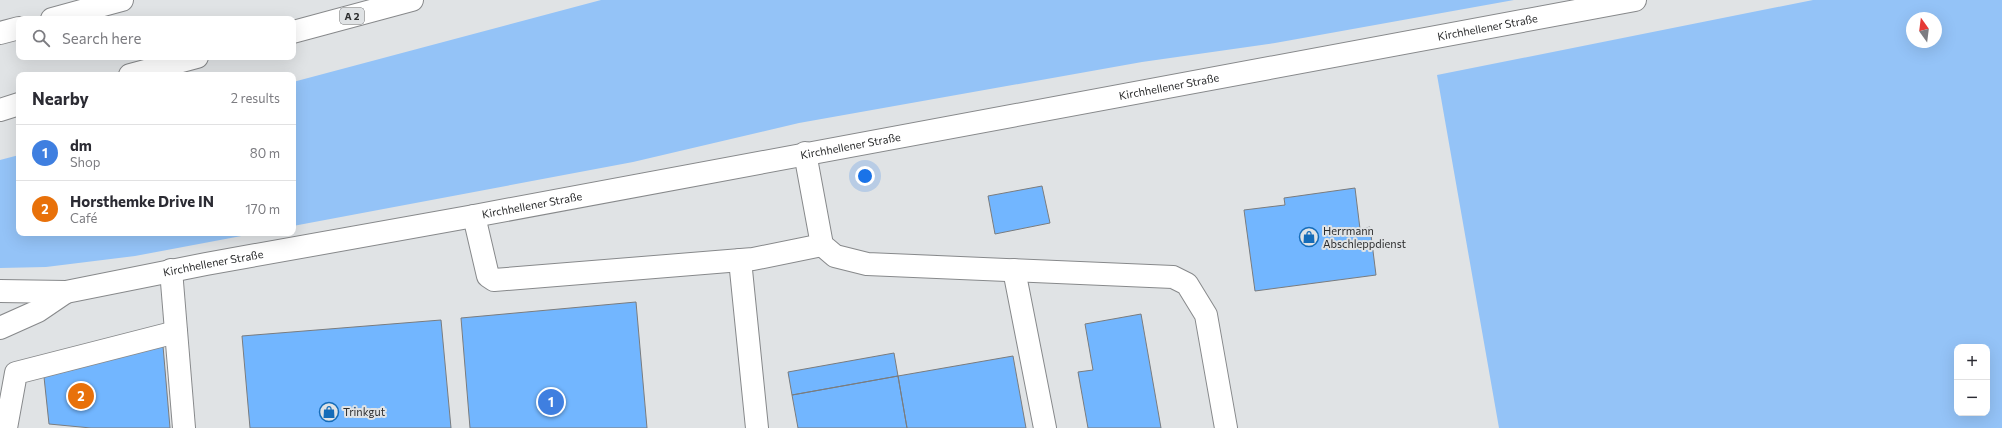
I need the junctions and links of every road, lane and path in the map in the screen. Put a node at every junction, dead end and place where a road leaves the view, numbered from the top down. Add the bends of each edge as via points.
1 (122, 0) edge
2 (412, 0) edge
3 (1635, 0) edge
4 (63, 16) edge
5 (16, 29) edge
6 (296, 31) edge
7 (0, 33) edge
8 (186, 60) edge
9 (141, 72) edge
10 (16, 105) edge
11 (0, 110) edge
12 (805, 153) junction
13 (474, 216) junction
14 (822, 245) junction
15 (740, 260) junction
16 (171, 270) junction
17 (1014, 270) junction
18 (0, 291) edge
19 (66, 292) junction
20 (0, 328) edge
21 (176, 332) junction
22 (6, 428) edge
23 (184, 428) edge
24 (757, 428) edge
25 (1044, 428) edge
26 (1226, 428) edge

1 - 4 main road
2 - 6 main road, A 2
3 - 12 main road, Kirchhellener Straße
5 - 7 main road
8 - 9 main road
10 - 11 main road
12 - 13 main road, Kirchhellener Straße
12 - 14 main road
13 - 15 main road via 488,276 494,280
13 - 16 main road, Kirchhellener Straße
14 - 15 main road
14 - 17 main road via 835,256 867,264
15 - 24 main road
16 - 19 main road, Kirchhellener Straße
16 - 21 main road
17 - 25 main road
17 - 26 main road via 1173,277 1187,284 1206,315
18 - 19 main road, Kirchhellener Straße
19 - 20 main road, Kirchhellener Straße via 38,311
21 - 22 main road via 16,373
21 - 23 main road

